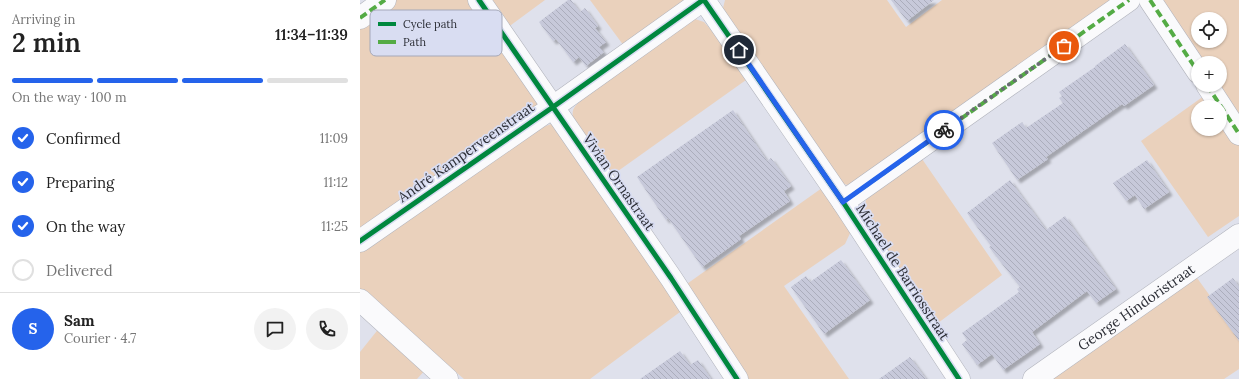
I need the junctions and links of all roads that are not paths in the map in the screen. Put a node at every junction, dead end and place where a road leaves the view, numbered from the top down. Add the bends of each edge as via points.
1 (385, 0) edge
2 (479, 0) edge
3 (704, 0) edge
4 (1129, 0) edge
5 (1150, 0) edge
6 (371, 10) edge
7 (486, 10) edge
8 (370, 11) edge
9 (360, 18) edge
10 (502, 33) edge
11 (1191, 62) edge
12 (1211, 92) edge
13 (553, 107) junction
14 (1239, 134) edge
15 (843, 202) junction
16 (1239, 235) edge
17 (360, 241) edge
18 (360, 300) edge
19 (447, 379) edge
20 (737, 379) edge
21 (959, 379) edge
22 (1034, 379) edge

1 - 6 street
2 - 7 street, Vivian Ornastraat
3 - 13 street, André Kamperveenstraat
3 - 15 street, Michael de Barriosstraat
4 - 15 street
5 - 11 street
8 - 9 street
10 - 13 street, Vivian Ornastraat
12 - 14 street
13 - 17 street, André Kamperveenstraat
13 - 20 street, Vivian Ornastraat
15 - 21 street, Michael de Barriosstraat
16 - 22 street, George Hindoristraat
18 - 19 street

